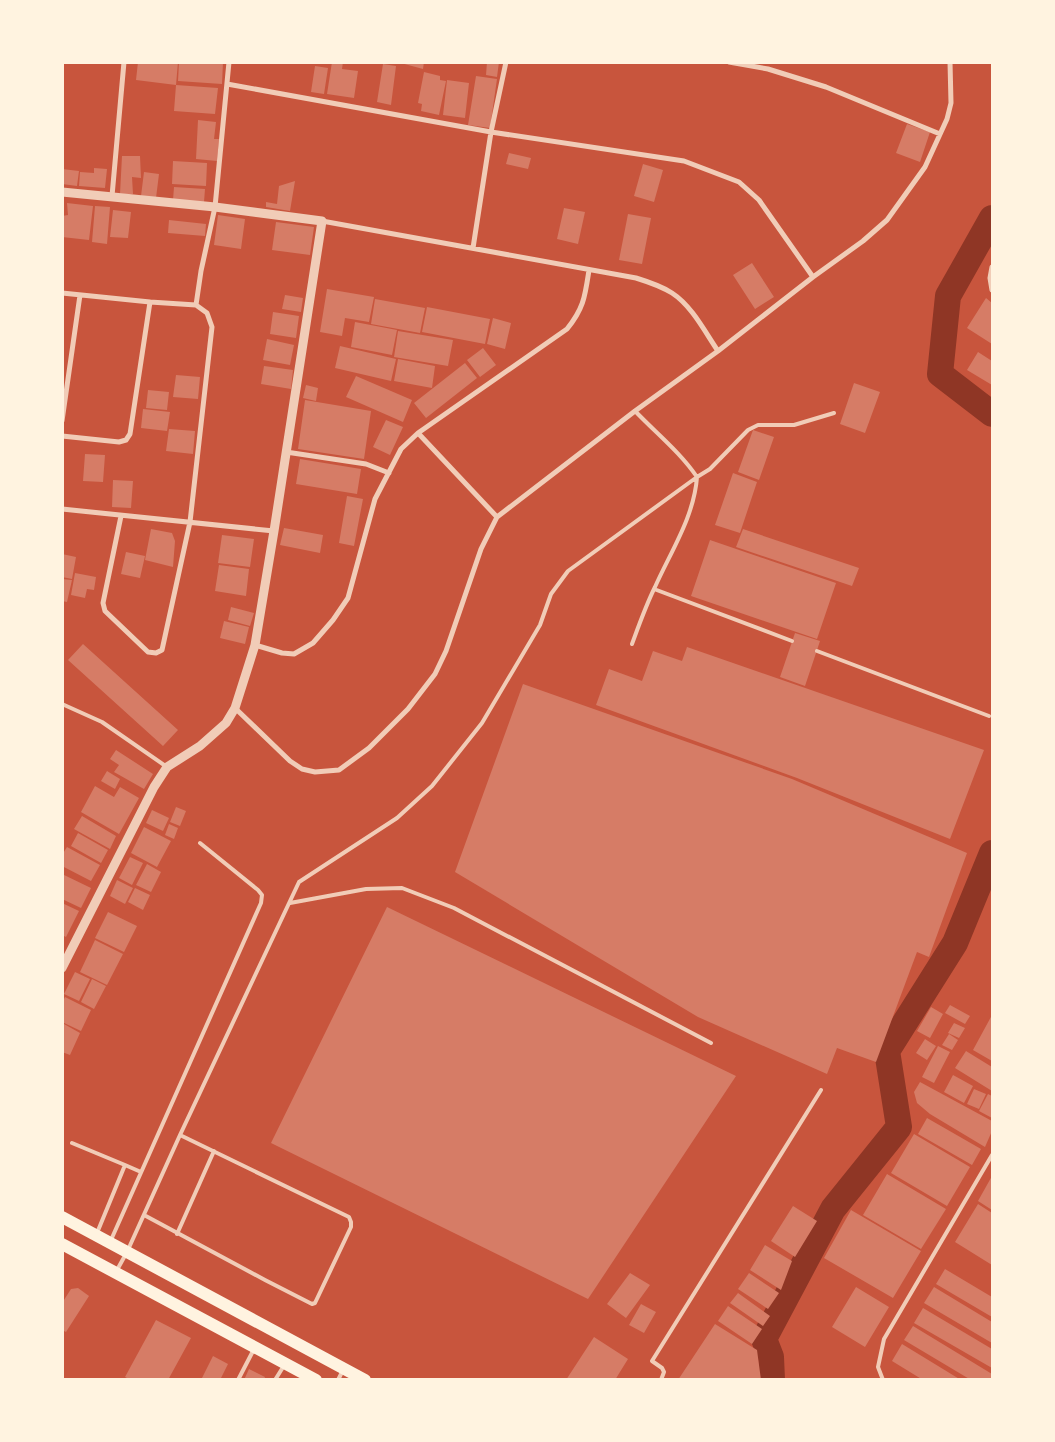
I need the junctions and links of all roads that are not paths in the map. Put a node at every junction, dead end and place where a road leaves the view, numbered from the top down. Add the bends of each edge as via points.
1 (124, 62) edge
2 (229, 62) edge
3 (506, 62) edge
4 (730, 62) edge
5 (950, 62) edge
6 (227, 84) junction
7 (491, 132) junction
8 (940, 134) junction
9 (62, 192) edge
10 (112, 196) junction
11 (215, 207) junction
12 (322, 222) junction
13 (473, 248) junction
14 (992, 266) edge
15 (589, 270) junction
16 (813, 277) junction
17 (992, 290) edge
18 (62, 293) edge
19 (80, 295) junction
20 (150, 302) junction
21 (196, 305) junction
22 (718, 351) junction
23 (636, 411) junction
24 (834, 414) dead end
25 (62, 421) edge
26 (418, 433) junction
27 (62, 436) edge
28 (286, 452) junction
29 (389, 473) junction
30 (698, 477) junction
31 (62, 510) edge
32 (120, 516) junction
33 (497, 517) junction
34 (190, 522) junction
35 (274, 531) junction
36 (654, 589) junction
37 (792, 641) dead end
38 (632, 644) dead end
39 (255, 645) junction
40 (817, 651) dead end
41 (62, 704) edge
42 (235, 708) junction
43 (989, 716) dead end
44 (167, 767) junction
45 (62, 796) edge
46 (62, 812) edge
47 (200, 843) dead end
48 (290, 903) junction
49 (62, 968) edge
50 (711, 1043) dead end
51 (821, 1090) dead end
52 (180, 1134) junction
53 (72, 1142) dead end
54 (214, 1150) junction
55 (992, 1155) edge
56 (125, 1165) junction
57 (141, 1172) junction
58 (144, 1215) junction
59 (62, 1218) edge
60 (177, 1234) junction
61 (96, 1235) junction
62 (110, 1243) junction
63 (62, 1244) edge
64 (127, 1252) junction
65 (116, 1272) junction
66 (255, 1347) junction
67 (285, 1364) junction
68 (341, 1374) edge
69 (238, 1380) edge
70 (275, 1380) edge
71 (316, 1380) edge
72 (365, 1380) edge
73 (661, 1380) edge
74 (883, 1380) edge

1 - 10 street
2 - 6 street
3 - 7 street
4 - 8 street via 768,69 826,87
5 - 8 street via 951,103
6 - 7 street
6 - 11 street
7 - 13 street
7 - 16 street via 684,161 739,182 760,200
8 - 16 street via 925,167 888,220
9 - 10 street
10 - 11 street
11 - 12 street
11 - 21 street
12 - 13 street
12 - 28 street
13 - 15 street
14 - 17 street
15 - 22 street via 636,278 674,294 688,307
15 - 26 street via 583,304 567,330
16 - 22 street
18 - 19 street
19 - 20 street
19 - 25 street
20 - 21 street
20 - 27 street via 130,434 119,442
21 - 34 street via 207,313 212,327
22 - 23 street
23 - 30 lane
23 - 33 street
24 - 30 lane via 794,425 758,425 748,430
26 - 29 street via 401,449
26 - 33 street
28 - 29 street via 366,464
28 - 35 street
29 - 39 street via 375,499 348,598 333,620 313,643 294,654
30 - 36 lane via 691,512
30 - 48 lane via 568,571 551,594 535,633 482,723 432,786 397,818 299,882
31 - 32 street
32 - 34 street
32 - 34 street via 103,603 106,611 148,652 156,653 162,650
33 - 42 street via 481,549 446,652 435,674 408,709 370,748 348,765 331,772 302,769
34 - 35 street
35 - 39 street
36 - 37 lane
36 - 38 lane
39 - 42 street
40 - 43 lane
41 - 44 lane via 102,722
42 - 44 street via 226,723 200,746
44 - 49 street
45 - 46 lane
47 - 57 lane via 258,890 262,896 261,903
48 - 50 lane via 366,890 402,888 454,908
48 - 52 lane
51 - 73 lane via 652,1362 662,1368
52 - 54 lane
52 - 58 lane
53 - 56 lane
54 - 60 lane
54 - 60 lane via 349,1217 351,1227 312,1304
55 - 74 lane via 884,1339 878,1367
56 - 57 lane
56 - 61 lane
57 - 62 lane
58 - 60 lane
58 - 64 lane
59 - 61 main road
61 - 62 main road
62 - 64 main road
63 - 65 main road
64 - 65 lane
64 - 68 main road
65 - 66 main road
66 - 67 main road
66 - 69 lane
67 - 70 lane
67 - 71 main road
68 - 72 main road

